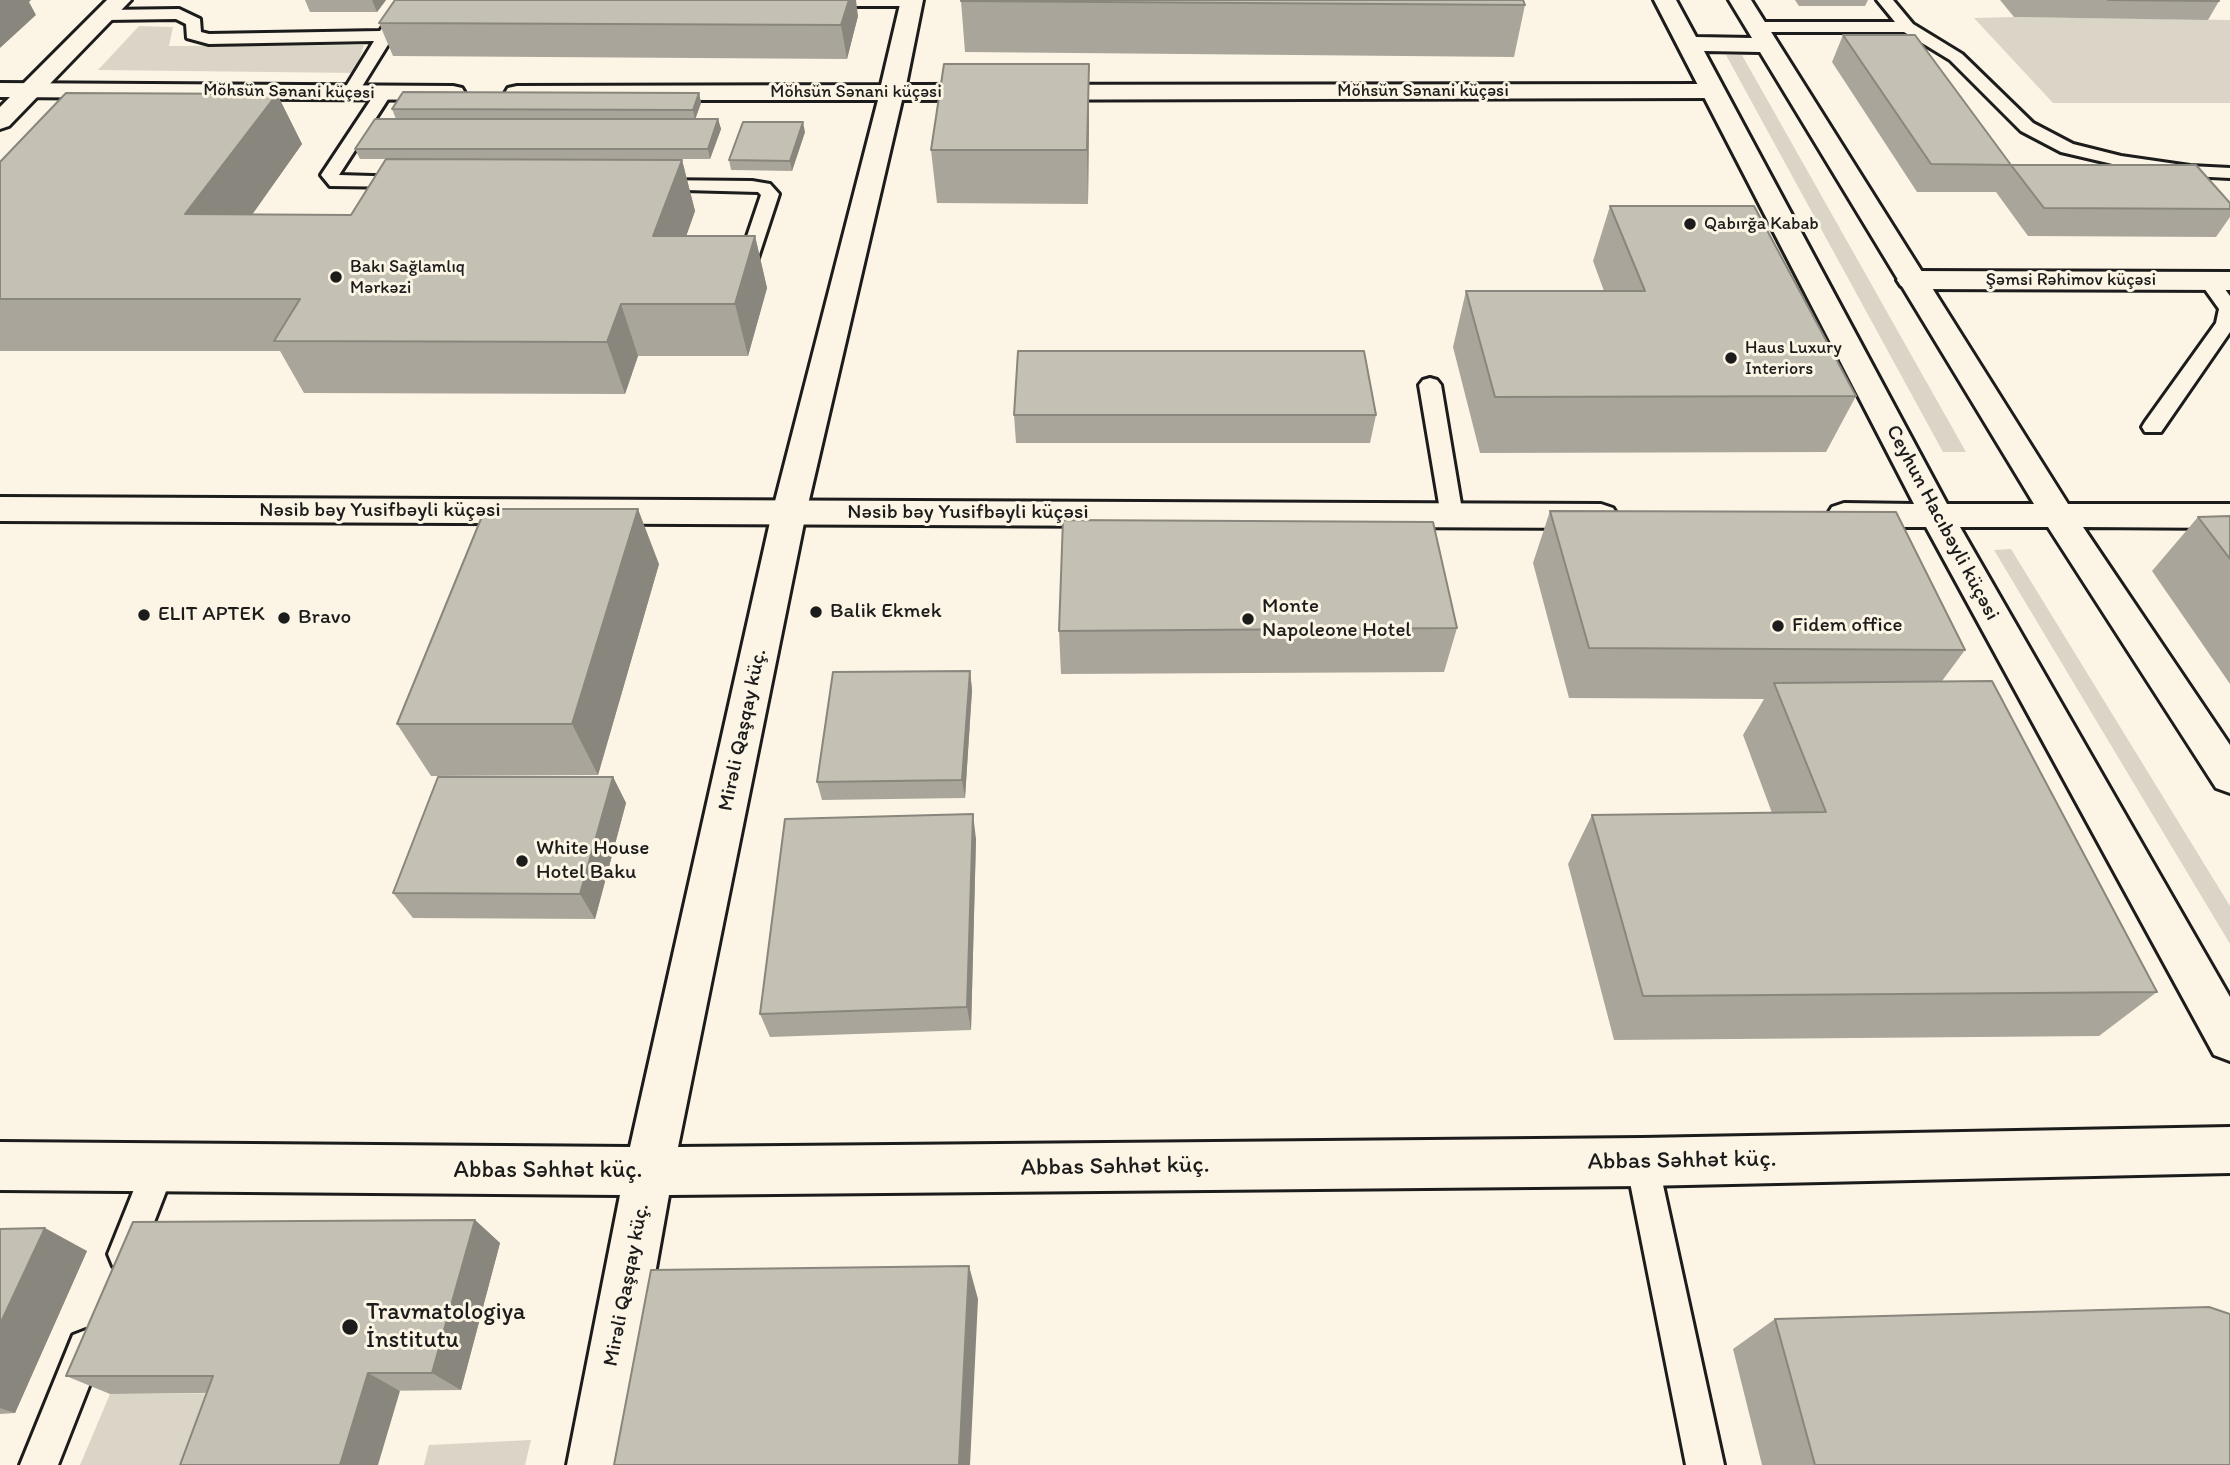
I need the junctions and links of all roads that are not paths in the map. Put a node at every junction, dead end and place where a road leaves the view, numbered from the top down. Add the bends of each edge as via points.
1 (1665, 0) edge
2 (1740, 0) edge
3 (1885, 0) edge
4 (412, 1) edge
5 (802, 1) edge
6 (912, 1) edge
7 (113, 7) edge
8 (1907, 27) junction
9 (385, 36) junction
10 (1760, 36) junction
11 (1688, 44) junction
12 (0, 90) edge
13 (32, 90) junction
14 (1712, 91) junction
15 (892, 92) junction
16 (350, 93) junction
17 (384, 93) junction
18 (0, 121) edge
19 (2190, 172) junction
20 (2230, 173) edge
21 (419, 182) edge
22 (641, 185) edge
23 (2206, 188) edge
24 (748, 263) edge
25 (1911, 280) junction
26 (2220, 281) edge
27 (1430, 385) dead end
28 (2153, 427) dead end
29 (0, 509) edge
30 (789, 513) junction
31 (1809, 515) edge
32 (1937, 515) junction
33 (1452, 516) junction
34 (1630, 516) edge
35 (2057, 516) junction
36 (2230, 516) edge
37 (2230, 777) edge
38 (2230, 1040) edge
39 (2230, 1150) edge
40 (1642, 1162) junction
41 (0, 1166) edge
42 (159, 1168) junction
43 (649, 1171) junction
44 (115, 1279) edge
45 (100, 1316) edge
46 (39, 1465) edge
47 (594, 1465) edge
48 (1705, 1465) edge

1 - 11 street, Ceyhun Hacıbəyli küçəsi
2 - 10 street
3 - 8 lane
4 - 9 lane
5 - 6 lane
6 - 15 street, Mirəli Qaşqay küç.
7 - 9 lane via 179,14 194,22 193,35 209,39
7 - 13 street
8 - 10 lane
8 - 19 lane via 1955,57 2027,127 2047,138 2067,148 2121,161
9 - 16 lane
10 - 11 street
10 - 25 street
11 - 14 street, Ceyhun Hacıbəyli küçəsi
12 - 13 street, Möhsün Sənani küçəsi
13 - 16 street, Möhsün Sənani küçəsi
13 - 18 street
14 - 15 street, Möhsün Sənani küçəsi
14 - 32 street, Ceyhun Hacıbəyli küçəsi
15 - 17 street, Möhsün Sənani küçəsi
15 - 30 street, Mirəli Qaşqay küç.
16 - 17 street, Möhsün Sənani küçəsi
17 - 21 lane via 330,175 336,182
19 - 20 lane
19 - 23 lane
22 - 24 lane via 764,188 770,194
25 - 26 street, Şəmsi Rəhimov küçəsi
25 - 35 street
26 - 28 lane via 2229,309 2226,323
27 - 33 lane
29 - 30 street, Nəsib bəy Yusifbəyli küçəsi
30 - 33 street, Nəsib bəy Yusifbəyli küçəsi
30 - 43 street, Mirəli Qaşqay küç.
31 - 32 street
32 - 35 street
32 - 38 street, Ceyhun Hacıbəyli küçəsi
33 - 34 street, Nəsib bəy Yusifbəyli küçəsi
35 - 36 street
35 - 37 street
39 - 40 street, Abbas Səhhət küç.
40 - 43 street, Abbas Səhhət küç.
40 - 48 lane
41 - 42 street, Abbas Səhhət küç.
42 - 43 street, Abbas Səhhət küç.
42 - 44 lane
43 - 47 street, Mirəli Qaşqay küç.
45 - 46 lane

